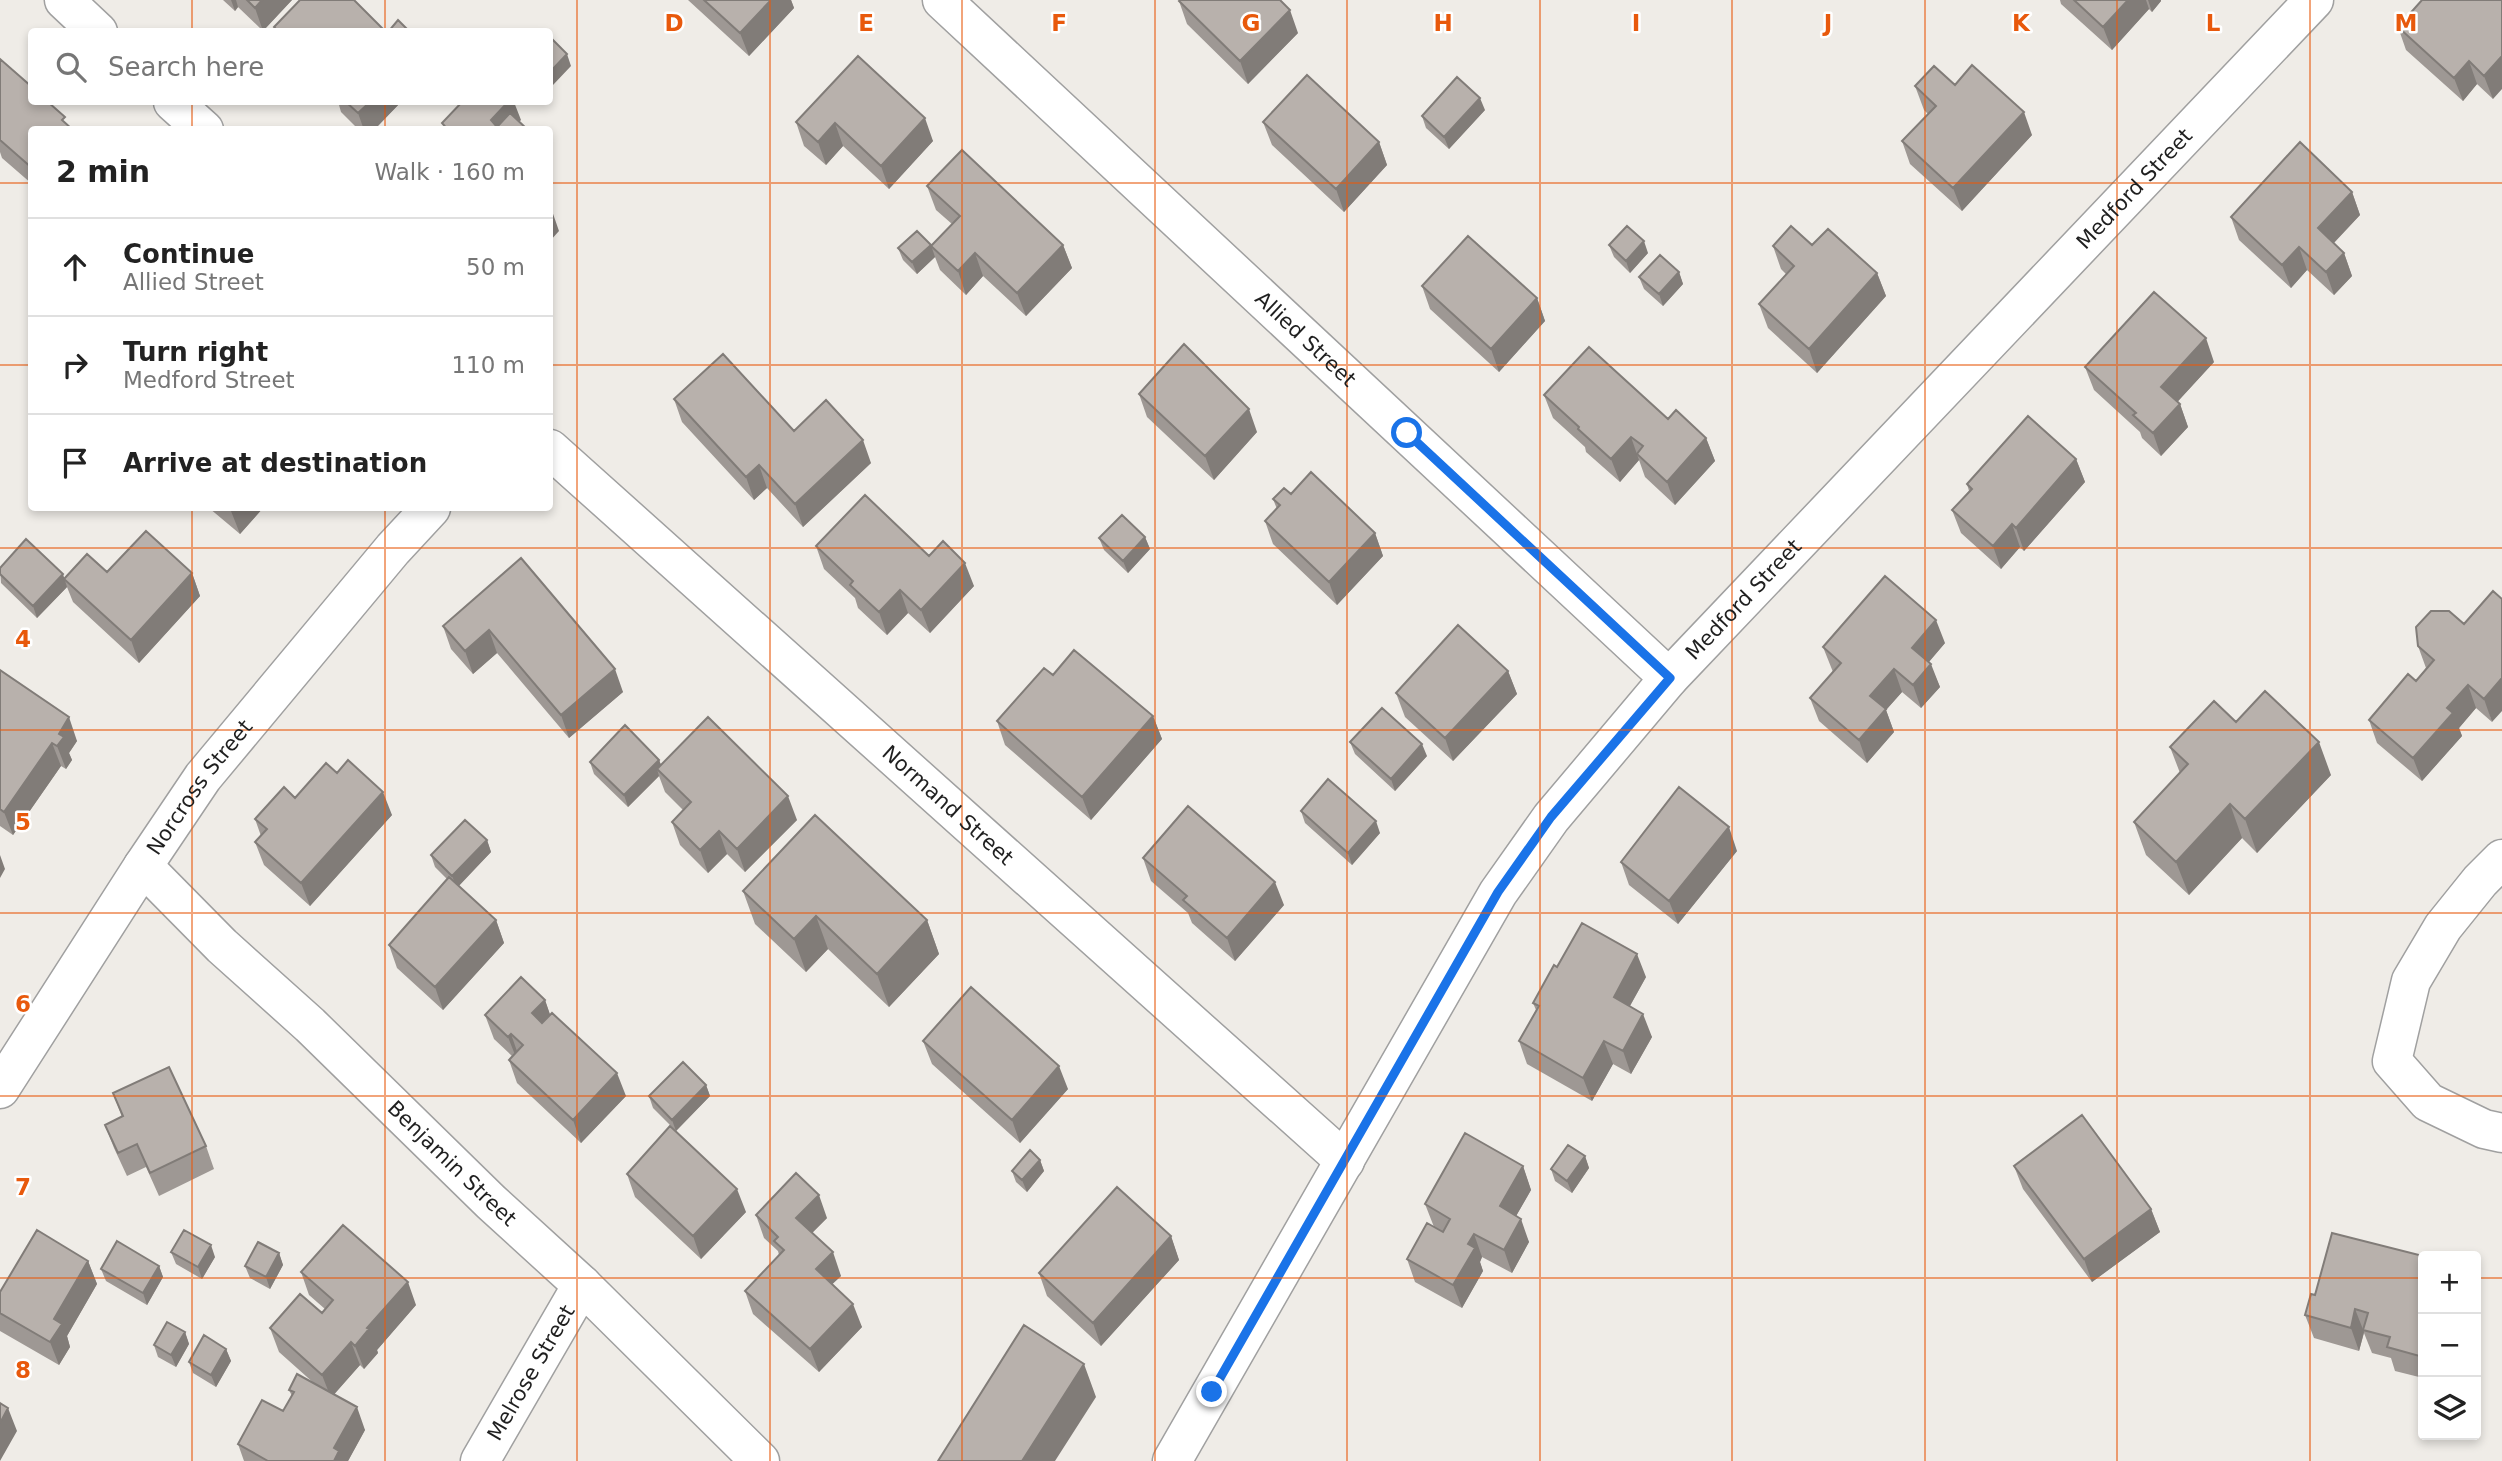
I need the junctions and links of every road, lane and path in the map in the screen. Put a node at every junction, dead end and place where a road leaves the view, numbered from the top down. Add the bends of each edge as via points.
1 (64, 0) edge
2 (942, 0) edge
3 (2314, 0) edge
4 (94, 28) edge
5 (176, 105) edge
6 (200, 126) edge
7 (553, 452) edge
8 (428, 511) edge
9 (1670, 678) junction
10 (2502, 859) edge
11 (142, 866) junction
12 (0, 1089) edge
13 (2502, 1133) edge
14 (1345, 1161) junction
15 (582, 1285) junction
16 (481, 1461) edge
17 (760, 1461) edge
18 (1172, 1461) edge

1 - 4 street
2 - 9 street, Allied Street
3 - 9 street, Medford Street
5 - 6 street
7 - 14 street, Normand Street
8 - 11 street, Norcross Street via 203,777
9 - 14 street, Medford Street via 1551,817 1498,892
10 - 13 street via 2443,927 2412,981 2392,1061 2428,1102
11 - 12 street, Norcross Street
11 - 15 street, Benjamin Street
14 - 18 street, Medford Street
15 - 16 street, Melrose Street
15 - 17 street, Benjamin Street

